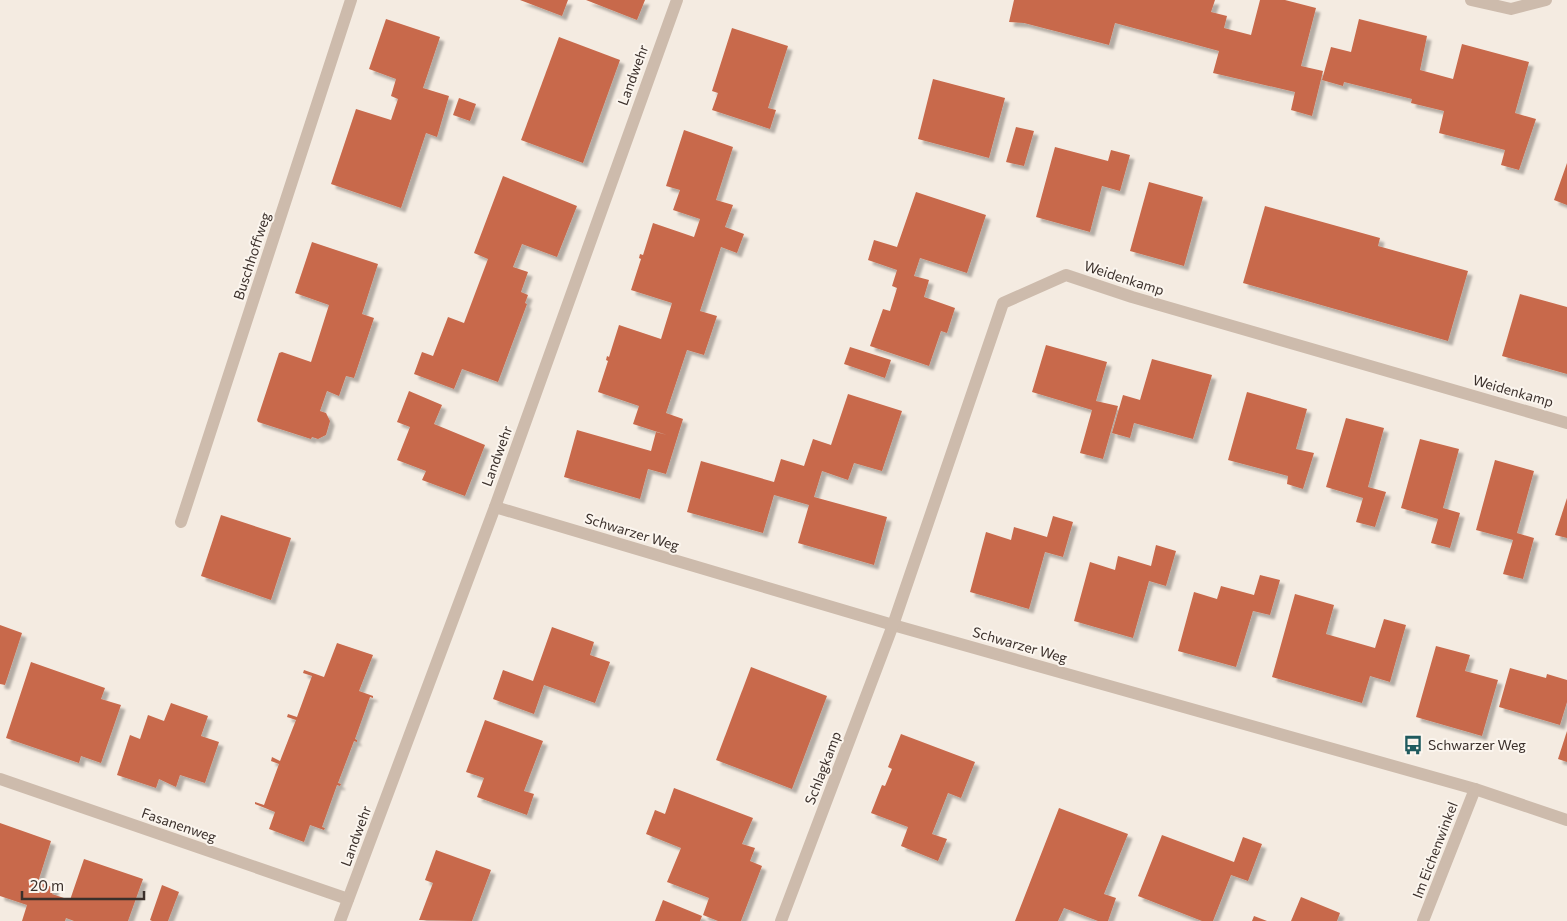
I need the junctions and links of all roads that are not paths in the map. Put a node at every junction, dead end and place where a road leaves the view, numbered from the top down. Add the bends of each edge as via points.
1 (351, 0) edge
2 (677, 0) edge
3 (1471, 0) edge
4 (1546, 0) edge
5 (1567, 423) edge
6 (495, 507) junction
7 (180, 522) dead end
8 (893, 625) junction
9 (0, 779) edge
10 (1475, 789) junction
11 (1567, 820) edge
12 (348, 899) junction
13 (340, 921) edge
14 (781, 921) edge
15 (1423, 921) edge

1 - 7 street, Buschhoffweg
2 - 6 street, Landwehr
3 - 4 street via 1511,9
5 - 8 street, Weidenkamp via 1066,275 1003,303
6 - 8 street, Schwarzer Weg
6 - 12 street, Landwehr
8 - 10 street, Schwarzer Weg
8 - 14 street, Schlagkamp
9 - 12 street, Fasanenweg
10 - 11 street, Schwarzer Weg
10 - 15 street, Im Eichenwinkel
12 - 13 street, Landwehr

